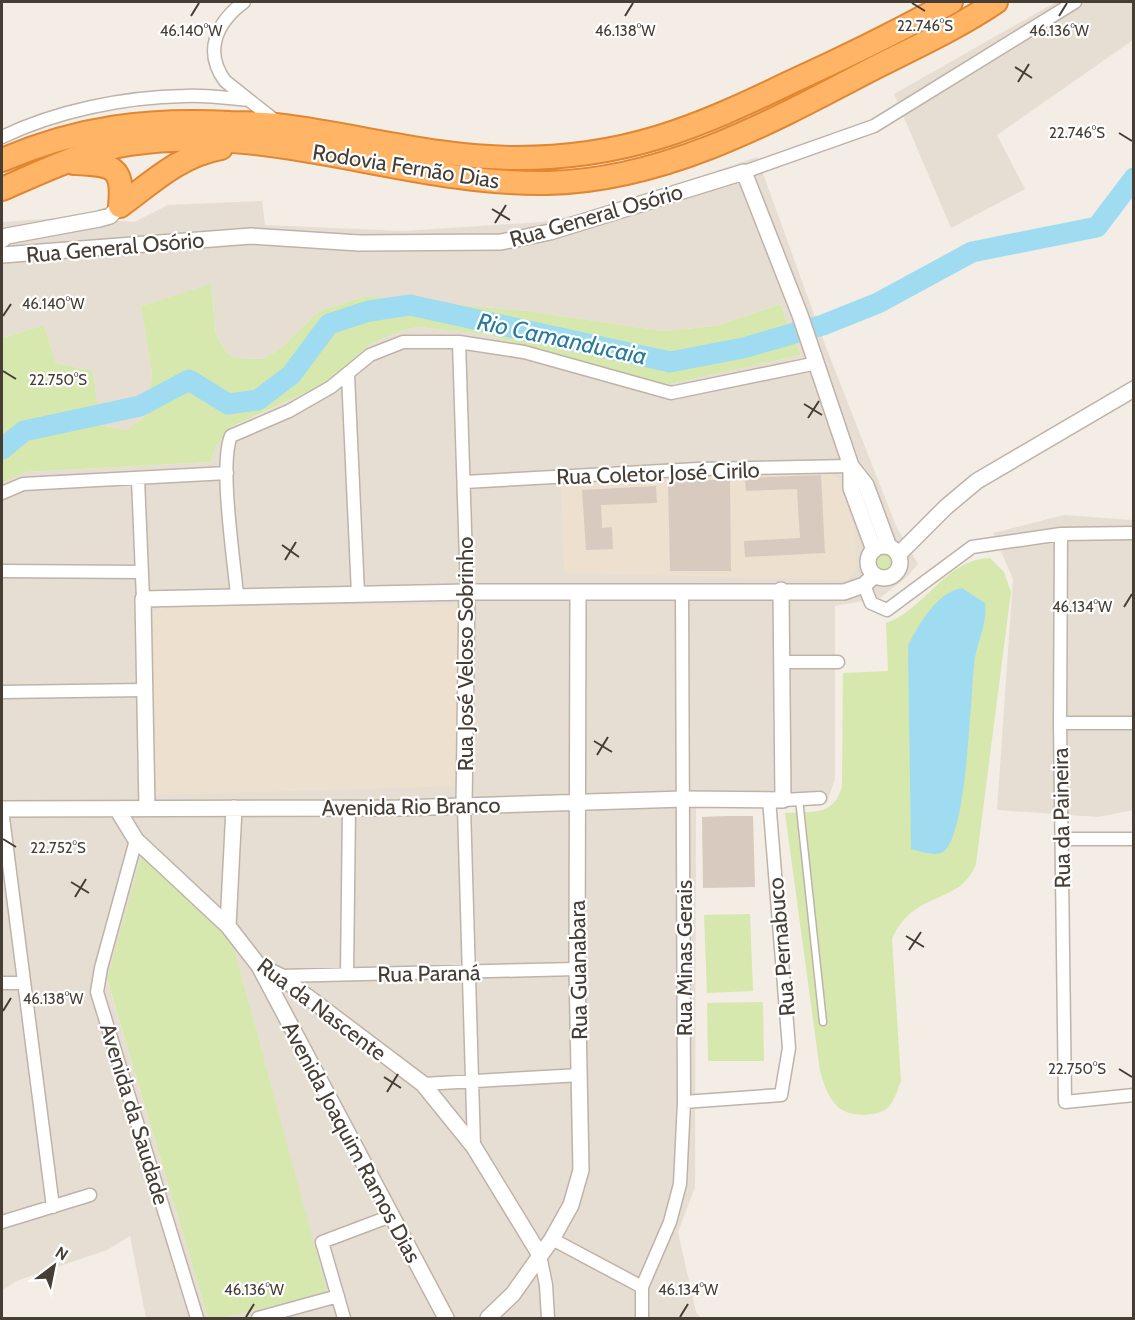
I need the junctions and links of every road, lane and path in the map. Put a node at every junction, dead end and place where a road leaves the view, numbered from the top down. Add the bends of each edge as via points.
1 (244, 2) edge
2 (951, 2) edge
3 (996, 2) edge
4 (1075, 2) edge
5 (249, 100) junction
6 (56, 117) junction
7 (281, 125) junction
8 (90, 130) junction
9 (2, 137) edge
10 (254, 142) junction
11 (2, 160) edge
12 (65, 162) junction
13 (744, 172) junction
14 (2, 189) edge
15 (120, 206) junction
16 (2, 240) edge
17 (2, 255) edge
18 (459, 342) junction
19 (817, 363) junction
20 (348, 375) junction
21 (1133, 392) edge
22 (851, 466) junction
23 (227, 473) junction
24 (138, 479) junction
25 (464, 482) junction
26 (2, 493) edge
27 (1134, 533) edge
28 (1061, 534) junction
29 (873, 550) junction
30 (894, 551) junction
31 (2, 572) edge
32 (141, 572) junction
33 (869, 580) junction
34 (781, 590) junction
35 (682, 591) junction
36 (467, 592) junction
37 (578, 592) junction
38 (358, 594) junction
39 (237, 595) junction
40 (143, 599) junction
41 (781, 662) junction
42 (838, 662) dead end
43 (144, 690) junction
44 (2, 692) edge
45 (1060, 723) junction
46 (1134, 723) edge
47 (820, 798) dead end
48 (684, 799) junction
49 (784, 799) junction
50 (577, 801) junction
51 (349, 807) junction
52 (464, 807) junction
53 (147, 808) junction
54 (234, 808) junction
55 (117, 809) junction
56 (2, 810) edge
57 (1062, 838) junction
58 (1134, 839) edge
59 (136, 840) junction
60 (228, 926) junction
61 (259, 966) junction
62 (577, 969) junction
63 (469, 972) junction
64 (346, 974) junction
65 (280, 976) junction
66 (2, 983) edge
67 (24, 983) junction
68 (823, 1022) dead end
69 (580, 1075) junction
70 (471, 1082) junction
71 (423, 1084) junction
72 (1134, 1095) edge
73 (684, 1102) junction
74 (474, 1147) junction
75 (90, 1195) dead end
76 (53, 1207) junction
77 (391, 1216) junction
78 (2, 1222) edge
79 (552, 1239) junction
80 (540, 1255) junction
81 (642, 1287) junction
82 (338, 1296) junction
83 (197, 1318) edge
84 (258, 1318) edge
85 (344, 1318) edge
86 (446, 1318) edge
87 (488, 1318) edge
88 (548, 1318) edge
89 (642, 1318) edge

1 - 5 street via 221,22 213,54 225,81
2 - 7 highway, Rodovia Fernão Dias via 886,39 731,112 642,144 515,158 446,153
3 - 10 highway, Rodovia Fernão Dias via 822,95 734,136 672,160 597,178 549,183 454,178
4 - 13 street, Rua General Osório via 874,126
5 - 6 street via 184,96 136,100
5 - 7 street
6 - 8 street
6 - 9 street
7 - 8 highway, Rodovia Fernão Dias via 179,120
8 - 11 highway, Rodovia Fernão Dias
10 - 12 highway, Rodovia Fernão Dias via 214,139 131,144
10 - 15 highway via 208,150 184,159
12 - 14 highway, Rodovia Fernão Dias
12 - 15 highway via 97,164 114,171 122,184
13 - 17 street, Rua General Osório via 550,232 501,242 359,243 251,236
13 - 19 street
15 - 16 street, Rua General Osório via 110,216
18 - 19 street via 524,352 672,393
18 - 20 street via 403,342 370,355
18 - 25 street, Rua José Veloso Sobrinho
19 - 22 street
20 - 23 street via 289,411 231,436 227,445
20 - 38 street
21 - 30 street via 977,480
22 - 25 street, Rua Coletor José Cirilo via 698,469
22 - 29 street via 851,488
22 - 30 street via 866,485
23 - 24 street
23 - 39 street
24 - 26 street via 23,484
24 - 32 street
25 - 36 street, Rua José Veloso Sobrinho
27 - 28 street
28 - 33 street via 972,547 888,610 871,603
28 - 45 street, Rua da Paineira
29 - 30 street via 880,547
29 - 33 street via 868,562
30 - 33 street via 900,565 895,574
31 - 32 street
32 - 40 street
33 - 34 street via 852,592
34 - 35 street
34 - 41 street
35 - 37 street
35 - 48 street, Rua Minas Gerais
36 - 37 street
36 - 38 street
36 - 52 street, Rua José Veloso Sobrinho
37 - 50 street, Rua Guanabara
38 - 39 street
39 - 40 street
40 - 43 street
41 - 42 street
41 - 49 street
43 - 44 street
43 - 53 street
45 - 46 street
45 - 57 street, Rua da Paineira
47 - 49 street, Avenida Rio Branco
48 - 49 street, Avenida Rio Branco
48 - 50 street, Avenida Rio Branco
48 - 73 street, Rua Minas Gerais
49 - 68 lane
49 - 73 street, Rua Pernabuco via 789,1048 781,1095
50 - 52 street, Avenida Rio Branco
50 - 62 street, Rua Guanabara
51 - 52 street, Avenida Rio Branco
51 - 54 street, Avenida Rio Branco
51 - 64 street
52 - 63 street, Rua José Veloso Sobrinho
53 - 54 street, Avenida Rio Branco
53 - 55 street, Avenida Rio Branco
54 - 60 street
55 - 56 street, Avenida Rio Branco
55 - 59 street, Rua da Nascente
56 - 67 street
57 - 58 street
57 - 72 street, Rua da Paineira via 1065,1102
59 - 60 street, Rua da Nascente
59 - 83 street, Avenida da Saudade via 100,968 97,992
60 - 61 street, Rua da Nascente
61 - 65 street, Rua da Nascente
61 - 77 street, Avenida Joaquim Ramos Dias
62 - 63 street, Rua Paraná
62 - 69 street, Rua Guanabara
63 - 64 street, Rua Paraná
63 - 70 street, Rua José Veloso Sobrinho
64 - 65 street, Rua Paraná
65 - 71 street, Rua da Nascente
66 - 67 street
67 - 76 street
69 - 70 street
69 - 79 street, Rua Guanabara via 581,1170 571,1205
70 - 71 street
70 - 74 street, Rua José Veloso Sobrinho
71 - 74 street, Rua da Nascente
73 - 81 street, Rua Minas Gerais via 680,1184 670,1222
74 - 80 street, Rua da Nascente
75 - 76 street
76 - 78 street
77 - 82 street via 322,1242
77 - 86 street, Avenida Joaquim Ramos Dias
79 - 80 street, Rua Guanabara
79 - 81 street
80 - 87 street, Rua Guanabara via 513,1294
80 - 88 street, Rua da Nascente
81 - 89 street, Rua Minas Gerais
82 - 84 street
82 - 85 street

